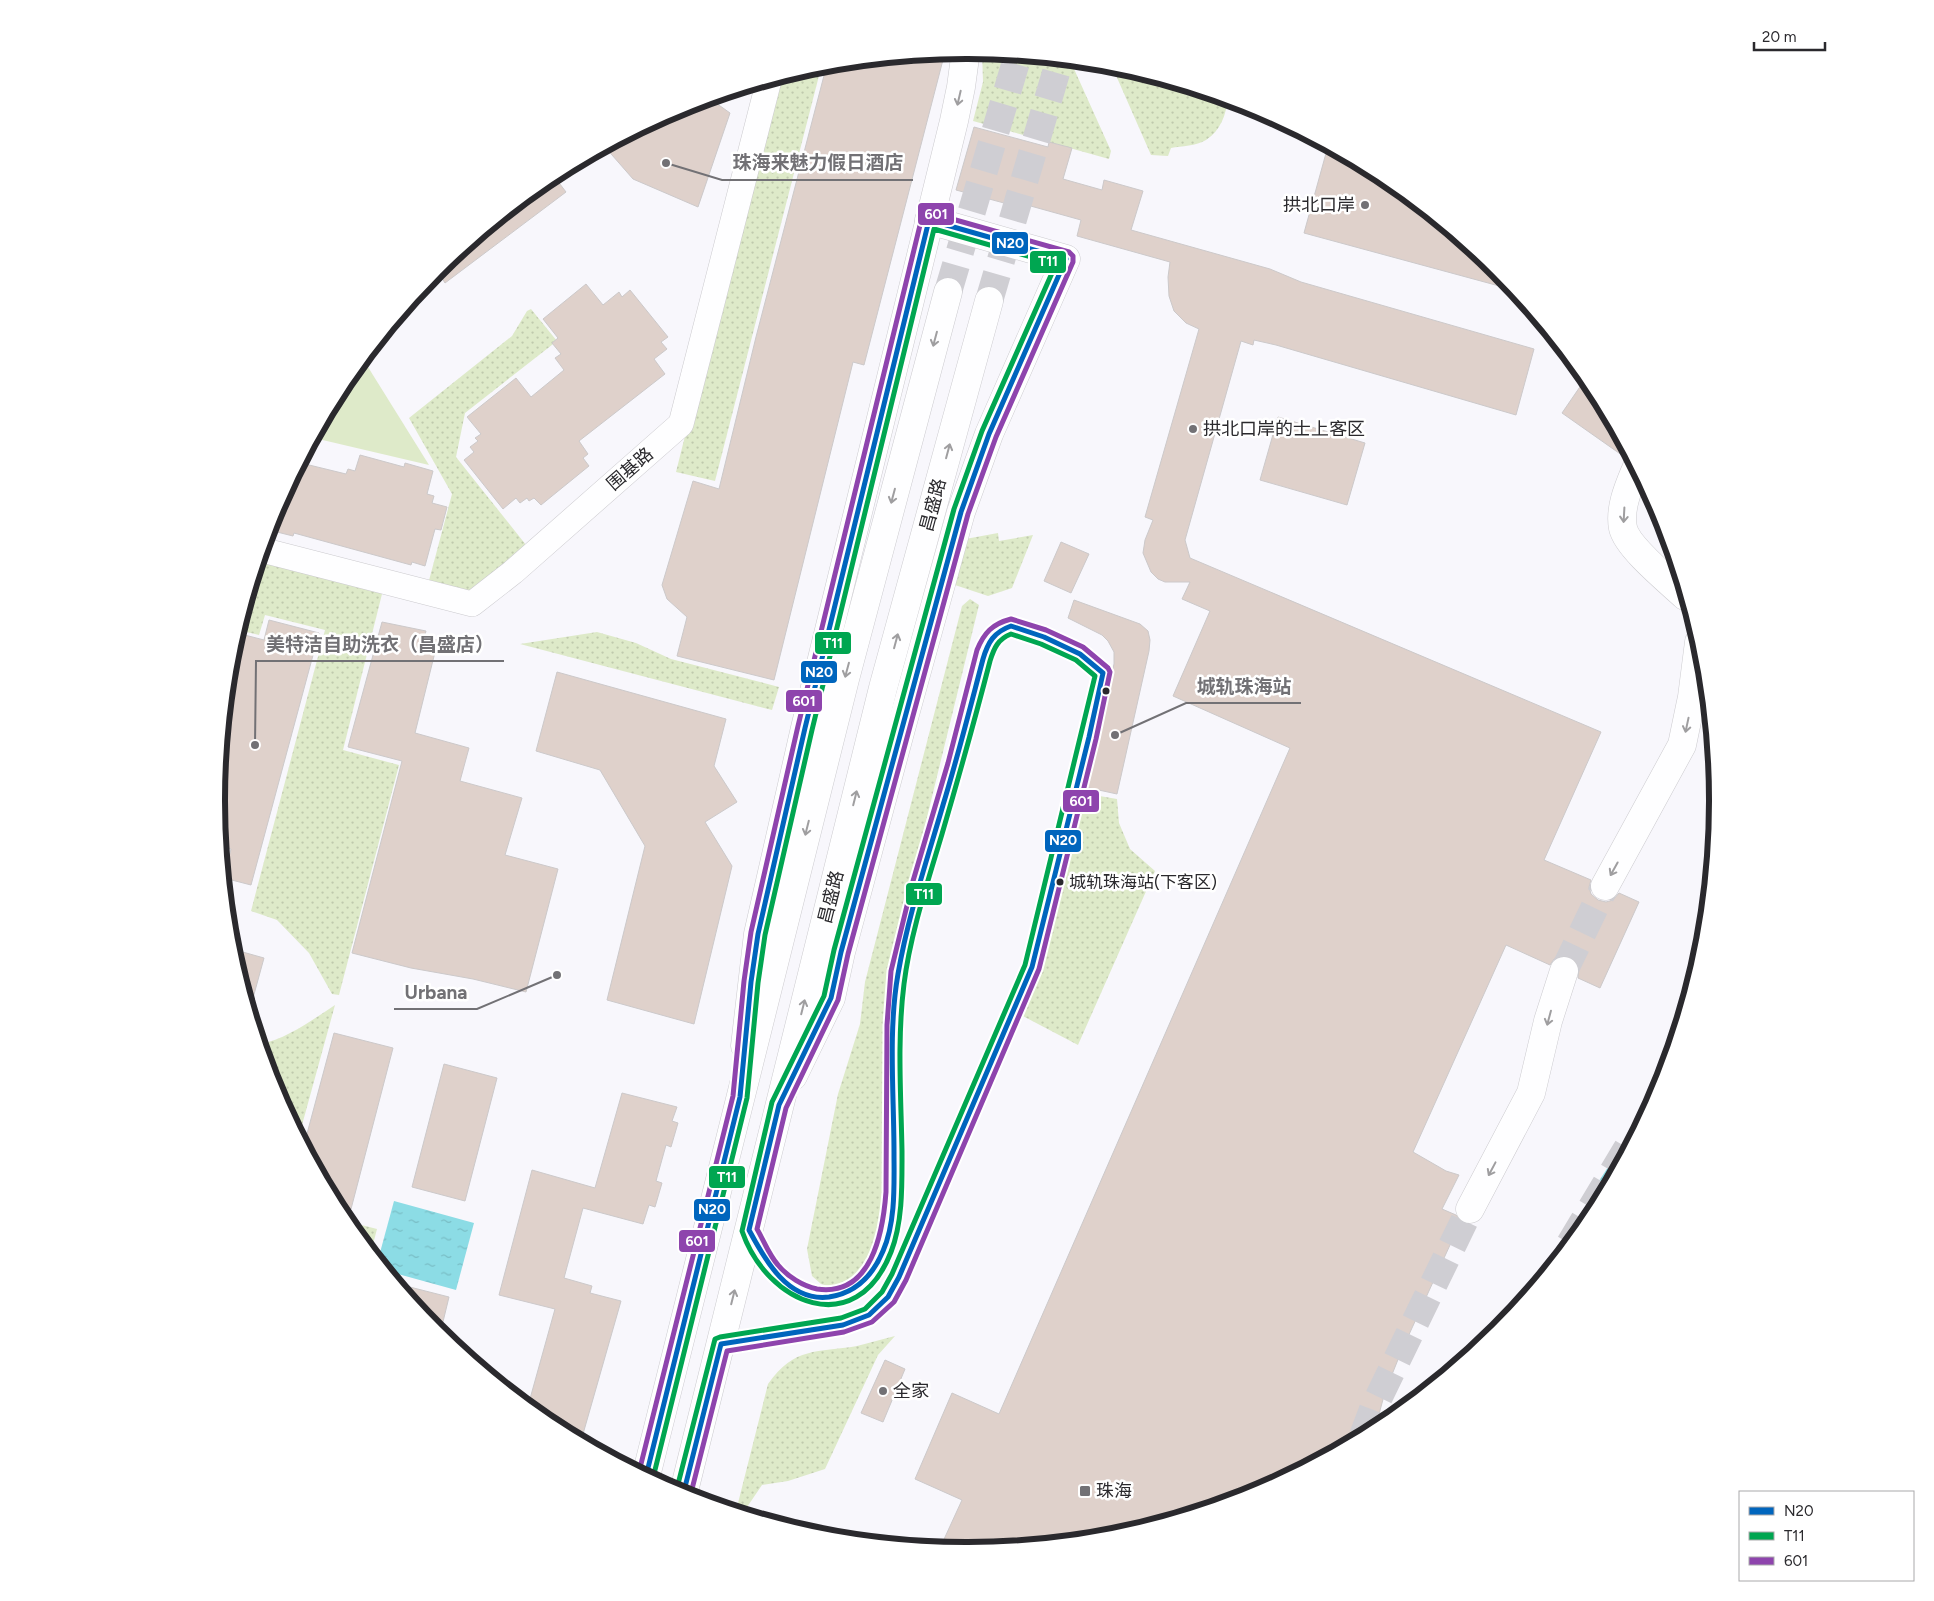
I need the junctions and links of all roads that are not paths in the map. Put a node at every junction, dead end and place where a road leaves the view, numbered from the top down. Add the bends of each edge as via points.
1 (965, 59) edge
2 (767, 86) edge
3 (929, 220) junction
4 (948, 292) tunnel mouth
5 (989, 301) tunnel mouth
6 (1633, 475) edge
7 (269, 552) edge
8 (1677, 588) edge
9 (1696, 669) edge
10 (1605, 886) tunnel mouth
11 (1564, 972) tunnel mouth
12 (740, 1097) junction
13 (779, 1105) junction
14 (1470, 1209) tunnel mouth
15 (648, 1470) edge
16 (686, 1487) edge

1 -> 3 main road via 962,87
2 - 7 street, 围基路 via 682,424 472,604
3 - 12 main road via 758,934
3 - 13 main road via 1066,259 976,467 902,725 831,998
4 -> 12 main road via 844,679
13 -> 5 main road, 昌盛路 via 883,688
6 -> 8 main road via 1628,487 1623,529 1636,550
9 -> 10 main road via 1682,745
11 -> 14 main road via 1531,1092
12 - 15 main road
16 -> 13 main road, 昌盛路

